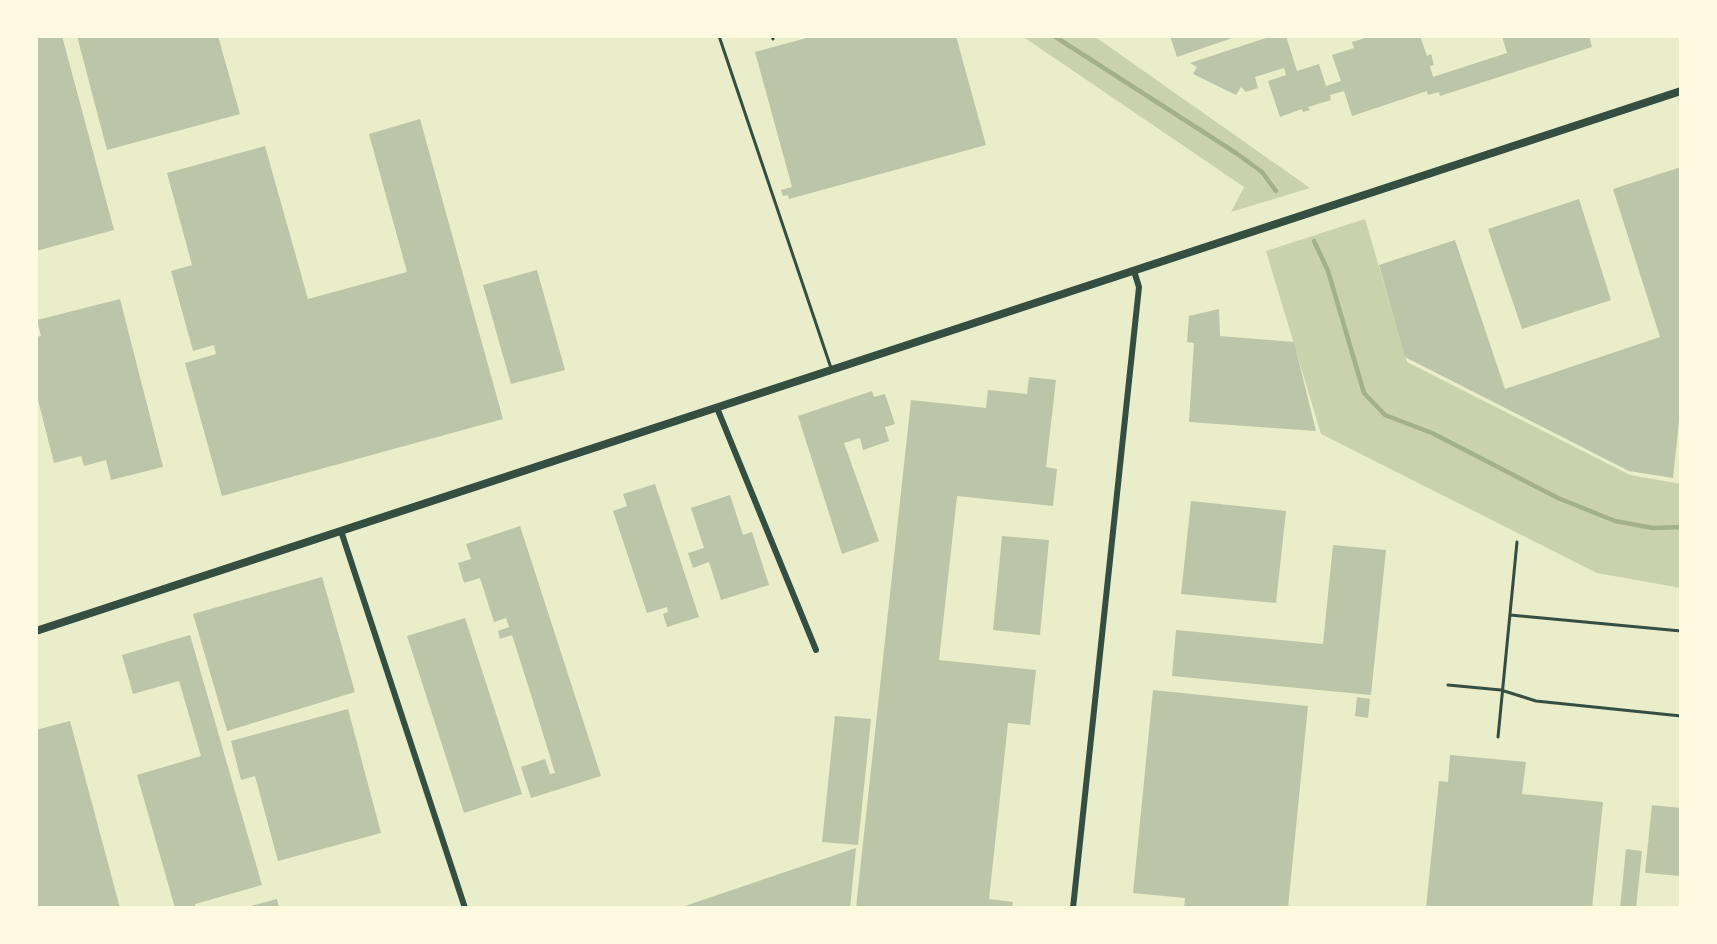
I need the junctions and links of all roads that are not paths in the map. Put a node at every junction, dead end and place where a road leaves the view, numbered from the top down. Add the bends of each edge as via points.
1 (719, 36) edge
2 (1681, 91) edge
3 (1134, 271) junction
4 (831, 369) junction
5 (717, 408) junction
6 (341, 531) junction
7 (1517, 542) dead end
8 (1509, 615) junction
9 (36, 631) edge
10 (1681, 631) edge
11 (816, 650) dead end
12 (1448, 685) dead end
13 (1502, 690) junction
14 (1681, 716) edge
15 (1498, 737) dead end
16 (465, 908) edge
17 (1072, 908) edge

1 - 4 lane
2 - 3 street
3 - 4 street
3 - 17 street via 1139,287
4 - 5 street
5 - 6 street
5 - 11 street
6 - 9 street
6 - 16 street
7 - 8 lane
8 - 10 lane
8 - 13 lane
12 - 13 lane
13 - 14 lane via 1536,701
13 - 15 lane

